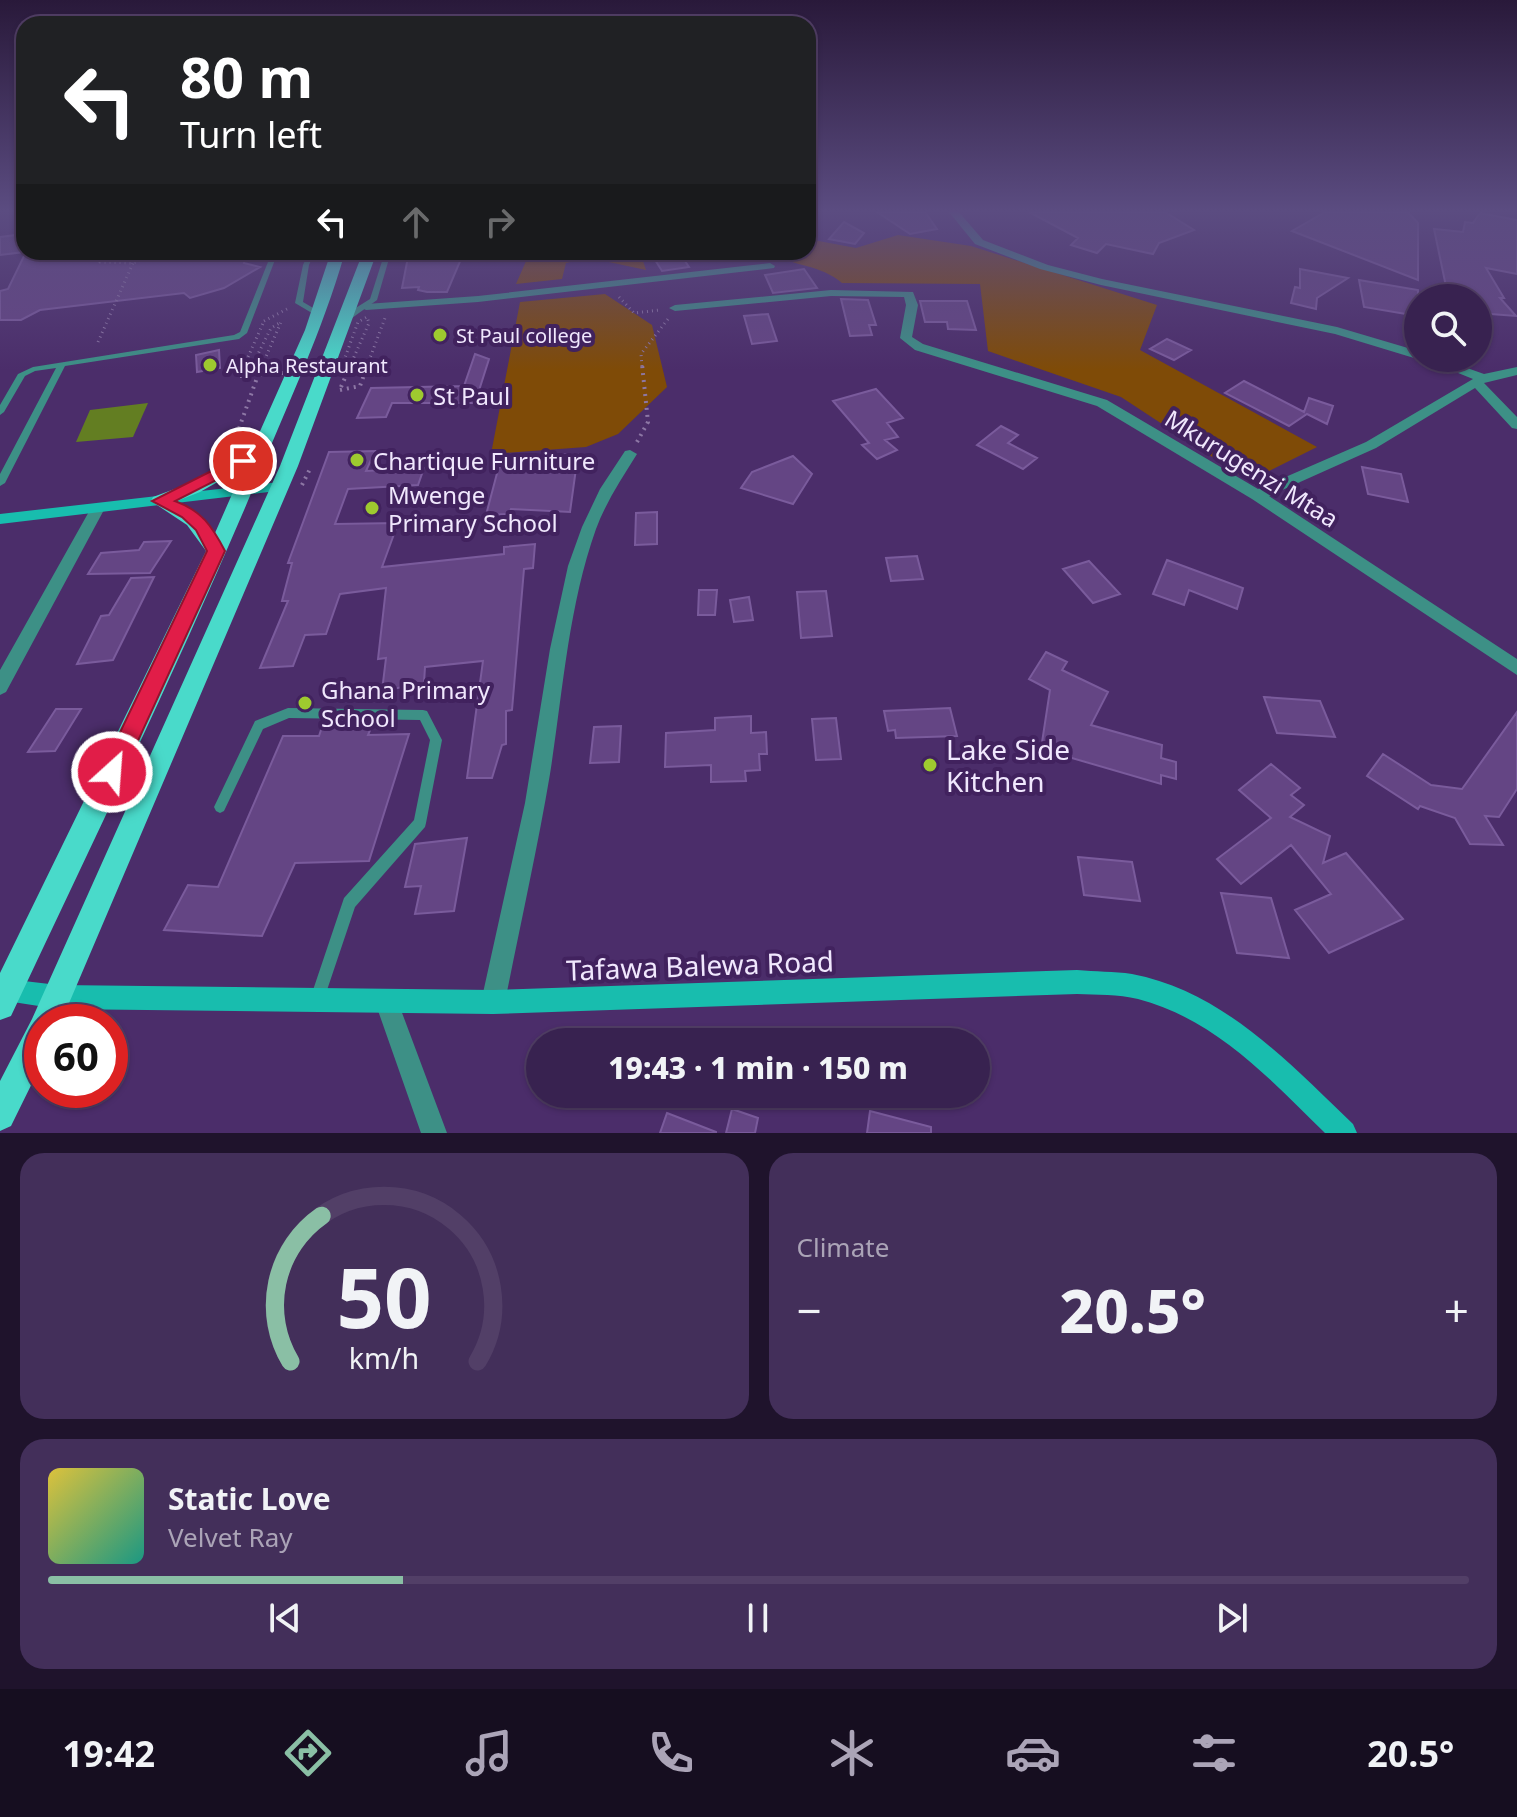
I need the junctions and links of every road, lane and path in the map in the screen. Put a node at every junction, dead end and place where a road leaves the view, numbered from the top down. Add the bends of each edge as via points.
1 (132, 265) edge
2 (270, 265) edge
3 (306, 265) edge
4 (331, 265) edge
5 (367, 265) edge
6 (384, 265) edge
7 (1038, 265) edge
8 (770, 266) dead end
9 (609, 286) junction
10 (390, 305) junction
11 (675, 308) junction
12 (308, 309) junction
13 (357, 311) junction
14 (98, 342) dead end
15 (1404, 351) edge
16 (61, 366) junction
17 (1517, 371) edge
18 (1460, 372) edge
19 (258, 375) junction
20 (1479, 380) junction
21 (0, 412) edge
22 (1517, 425) edge
23 (261, 450) junction
24 (630, 454) joint
25 (225, 471) junction
26 (0, 483) edge
27 (280, 487) junction
28 (243, 491) junction
29 (1257, 495) junction
30 (160, 501) junction
31 (98, 508) junction
32 (0, 519) edge
33 (216, 551) junction
34 (1517, 668) edge
35 (0, 687) edge
36 (220, 807) dead end
37 (3, 998) edge
38 (316, 1001) junction
39 (387, 1002) junction
40 (493, 1002) junction
41 (28, 1004) edge
42 (55, 1004) edge
43 (128, 1007) edge
44 (24, 1066) edge
45 (0, 1115) edge
46 (434, 1133) edge
47 (1344, 1133) edge

1 - 14 path
2 - 16 lane via 243,333 236,337
3 - 12 lane
4 - 12 main road
5 - 13 main road
6 - 13 lane via 373,300
7 - 15 street
8 - 9 street
9 - 10 street
9 - 11 path via 634,313
10 - 13 street
10 - 19 path, bridge via 360,386 341,387 367,317 358,322 341,368
11 - 24 path via 641,354 648,422
11 - 29 street, Mkurugenzi Mtaa via 831,293 909,294 906,338 919,347 1102,403
12 - 19 path, bridge via 264,321 239,376 247,376 271,328 281,322
12 - 23 main road
13 - 27 main road
16 - 21 lane via 22,374
16 - 26 lane
17 - 20 street
18 - 20 street
19 - 25 path
20 - 22 street
20 - 29 street via 1371,445
23 - 25 main road
23 - 28 main road
24 - 40 street via 607,485 585,531
25 - 30 main road
27 - 28 main road
27 - 42 main road
28 - 30 main road
28 - 33 main road
29 - 34 street, Mkurugenzi Mtaa
30 - 31 main road
30 - 33 main road via 188,512 203,526
31 - 32 main road
31 - 35 street
33 - 37 main road
36 - 38 lane via 259,725 288,713 423,715 436,740 420,823 349,903
37 - 41 main road, Tafawa Balewa Road
38 - 39 main road, Tafawa Balewa Road
38 - 43 main road, Tafawa Balewa Road
39 - 40 main road, Tafawa Balewa Road
39 - 46 street
40 - 47 main road, Tafawa Balewa Road via 1061,983 1135,986 1186,1002 1234,1031
44 - 45 main road

